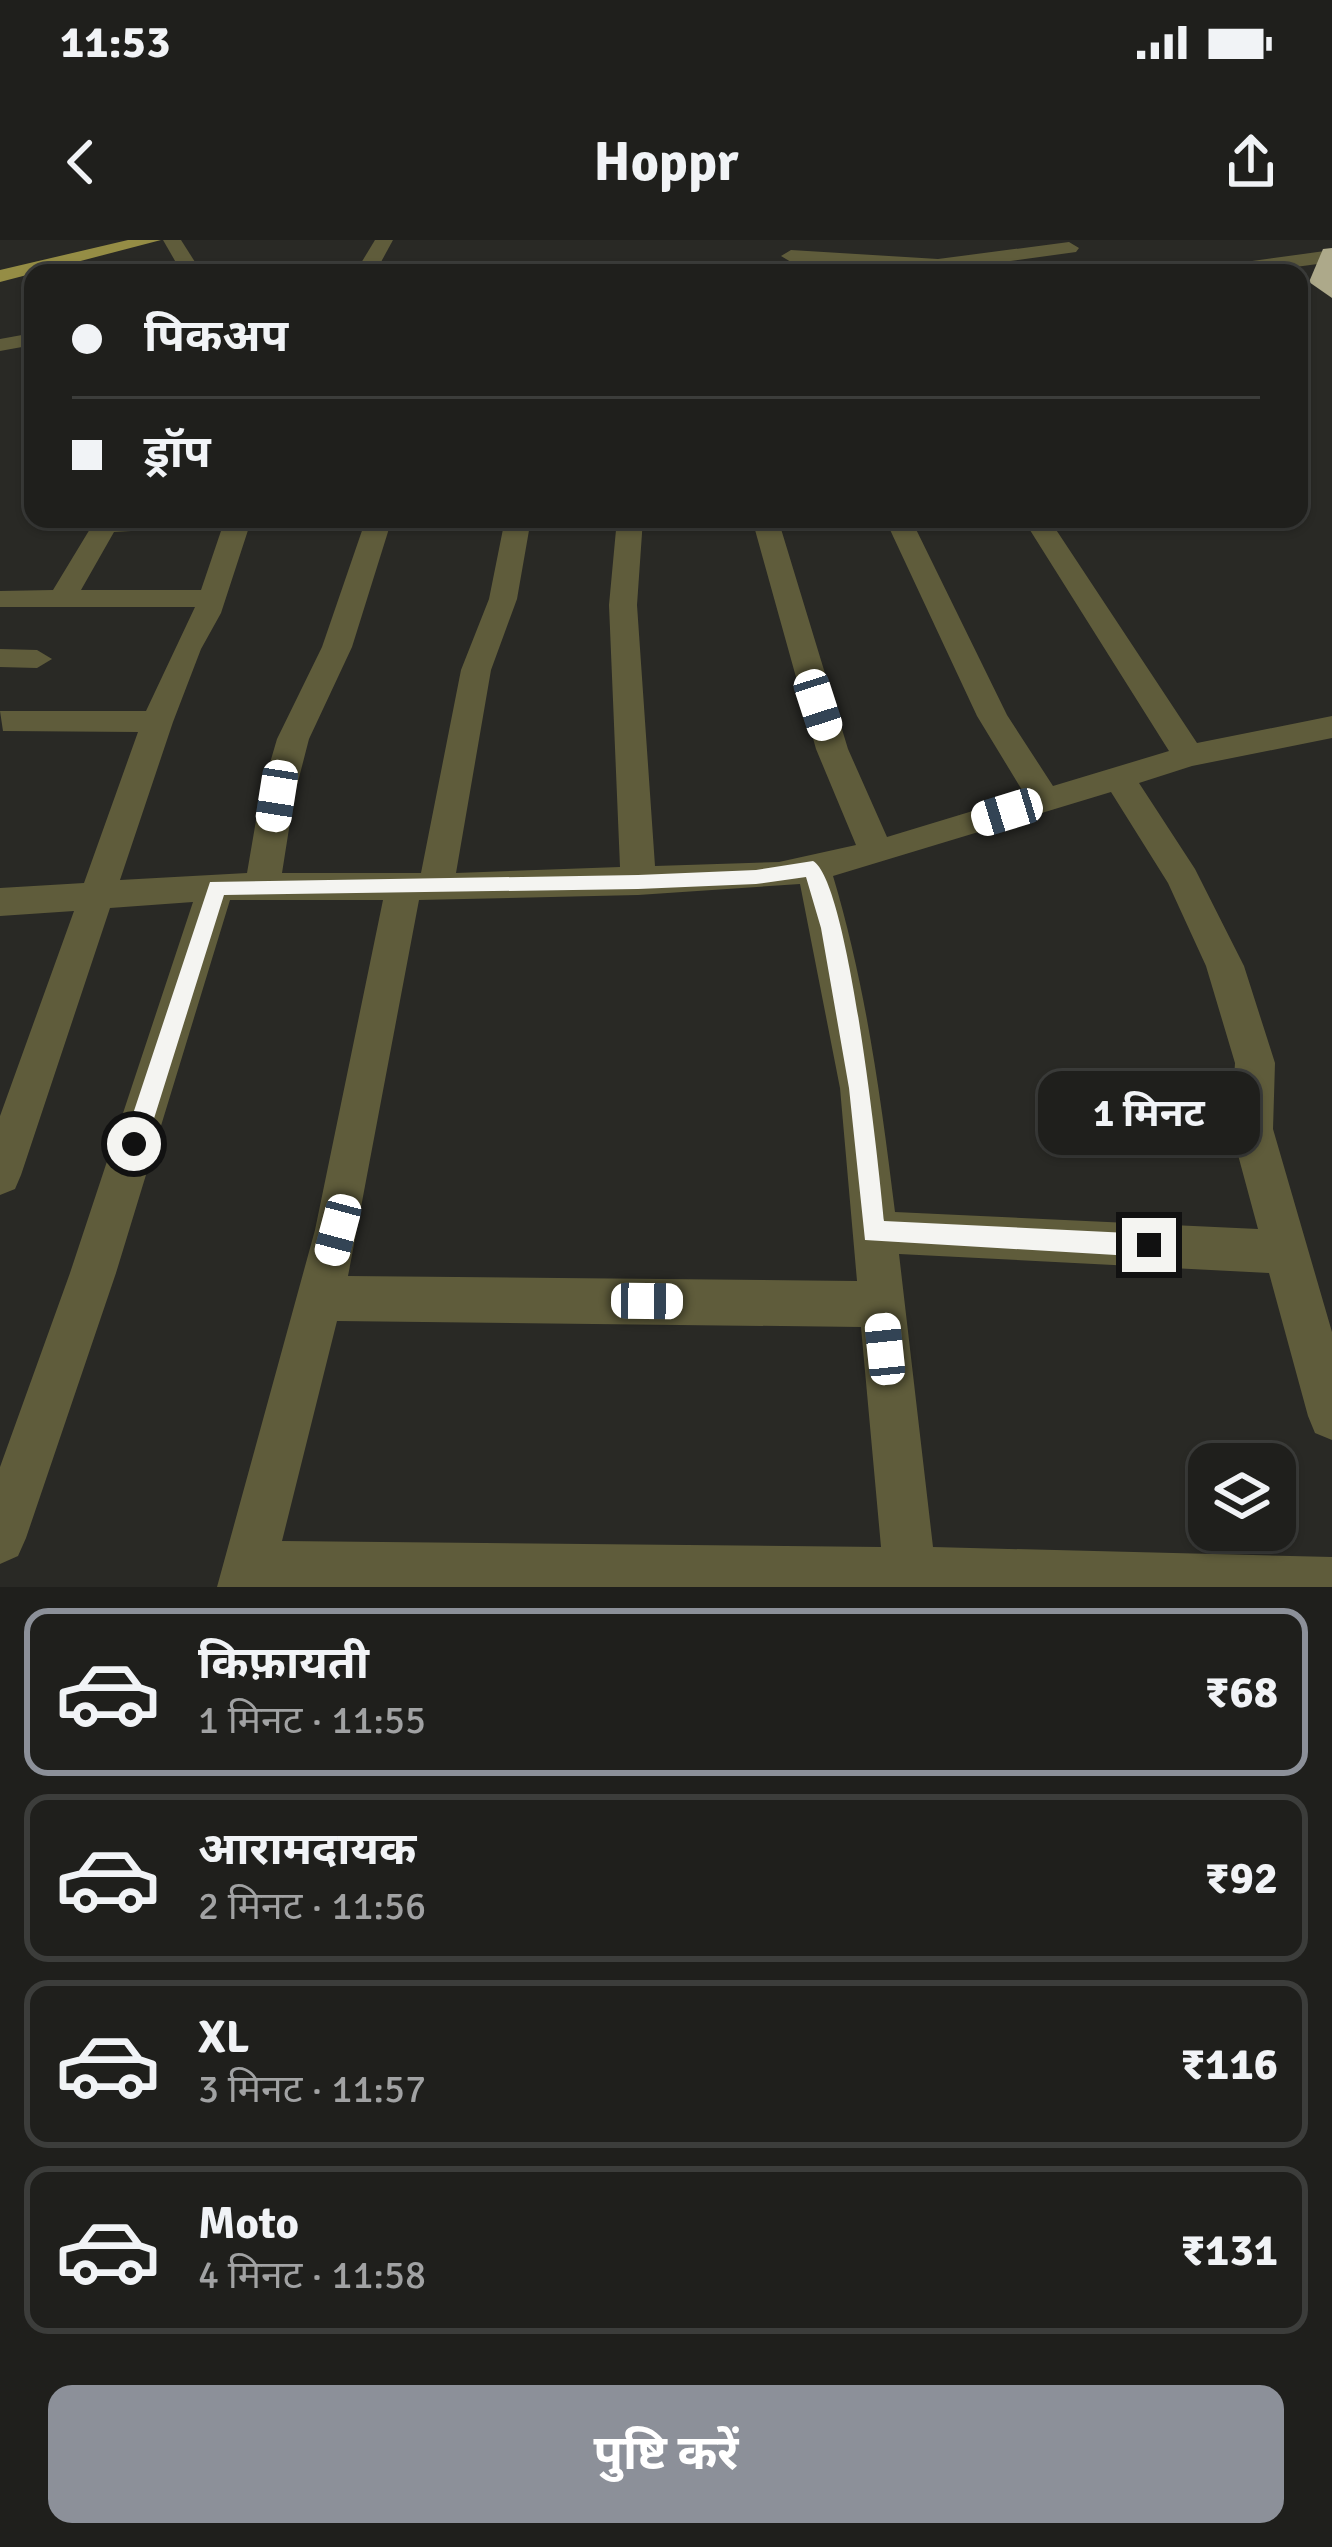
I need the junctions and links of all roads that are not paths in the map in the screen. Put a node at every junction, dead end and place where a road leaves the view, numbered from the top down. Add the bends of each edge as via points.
1 (115, 240) edge
2 (152, 240) edge
3 (982, 240) edge
4 (1069, 248) dead end
5 (791, 256) dead end
6 (1332, 256) edge
7 (1000, 257) junction
8 (26, 264) edge
9 (34, 264) edge
10 (897, 264) edge
11 (941, 264) edge
12 (1007, 264) edge
13 (1274, 264) edge
14 (104, 528) edge
15 (236, 528) edge
16 (376, 528) edge
17 (516, 528) edge
18 (629, 528) edge
19 (768, 528) edge
20 (902, 528) edge
21 (1042, 528) edge
22 (212, 598) junction
23 (0, 599) edge
24 (62, 599) junction
25 (0, 658) edge
26 (37, 659) dead end
27 (157, 722) junction
28 (1, 723) edge
29 (1332, 727) edge
30 (1189, 756) junction
31 (1120, 778) junction
32 (1045, 801) junction
33 (877, 853) junction
34 (813, 868) junction
35 (638, 882) junction
36 (420, 885) junction
37 (263, 886) junction
38 (216, 887) junction
39 (96, 894) junction
40 (3, 909) edge
41 (0, 1174) edge
42 (874, 1232) junction
43 (1287, 1252) junction
44 (320, 1298) junction
45 (880, 1304) junction
46 (1332, 1416) edge
47 (0, 1538) edge
48 (910, 1574) junction
49 (247, 1577) edge
50 (1332, 1583) edge

1 - 8 main road
2 - 9 main road
3 - 7 street
4 - 7 street
5 - 10 street
6 - 13 street
7 - 11 street
7 - 12 street
14 - 24 street
15 - 22 street
16 - 37 street via 337,647 293,739
17 - 36 street
18 - 35 street via 623,605
19 - 33 street via 832,749
20 - 32 street via 992,716
21 - 30 street
22 - 24 street
22 - 27 street
23 - 24 street
25 - 26 street
27 - 28 street
27 - 39 street
29 - 30 street
30 - 31 street
31 - 32 street
31 - 43 street via 1225,966 1255,1063 1252,1130
32 - 33 street
33 - 34 street
34 - 35 street
34 - 42 street via 860,1088
35 - 36 street
36 - 37 street
36 - 44 street
37 - 38 street
38 - 39 street
38 - 47 street
39 - 40 street
39 - 41 street
42 - 43 street
42 - 45 street
43 - 46 street
44 - 45 street
44 - 49 street
45 - 48 street
48 - 49 street
48 - 50 street

